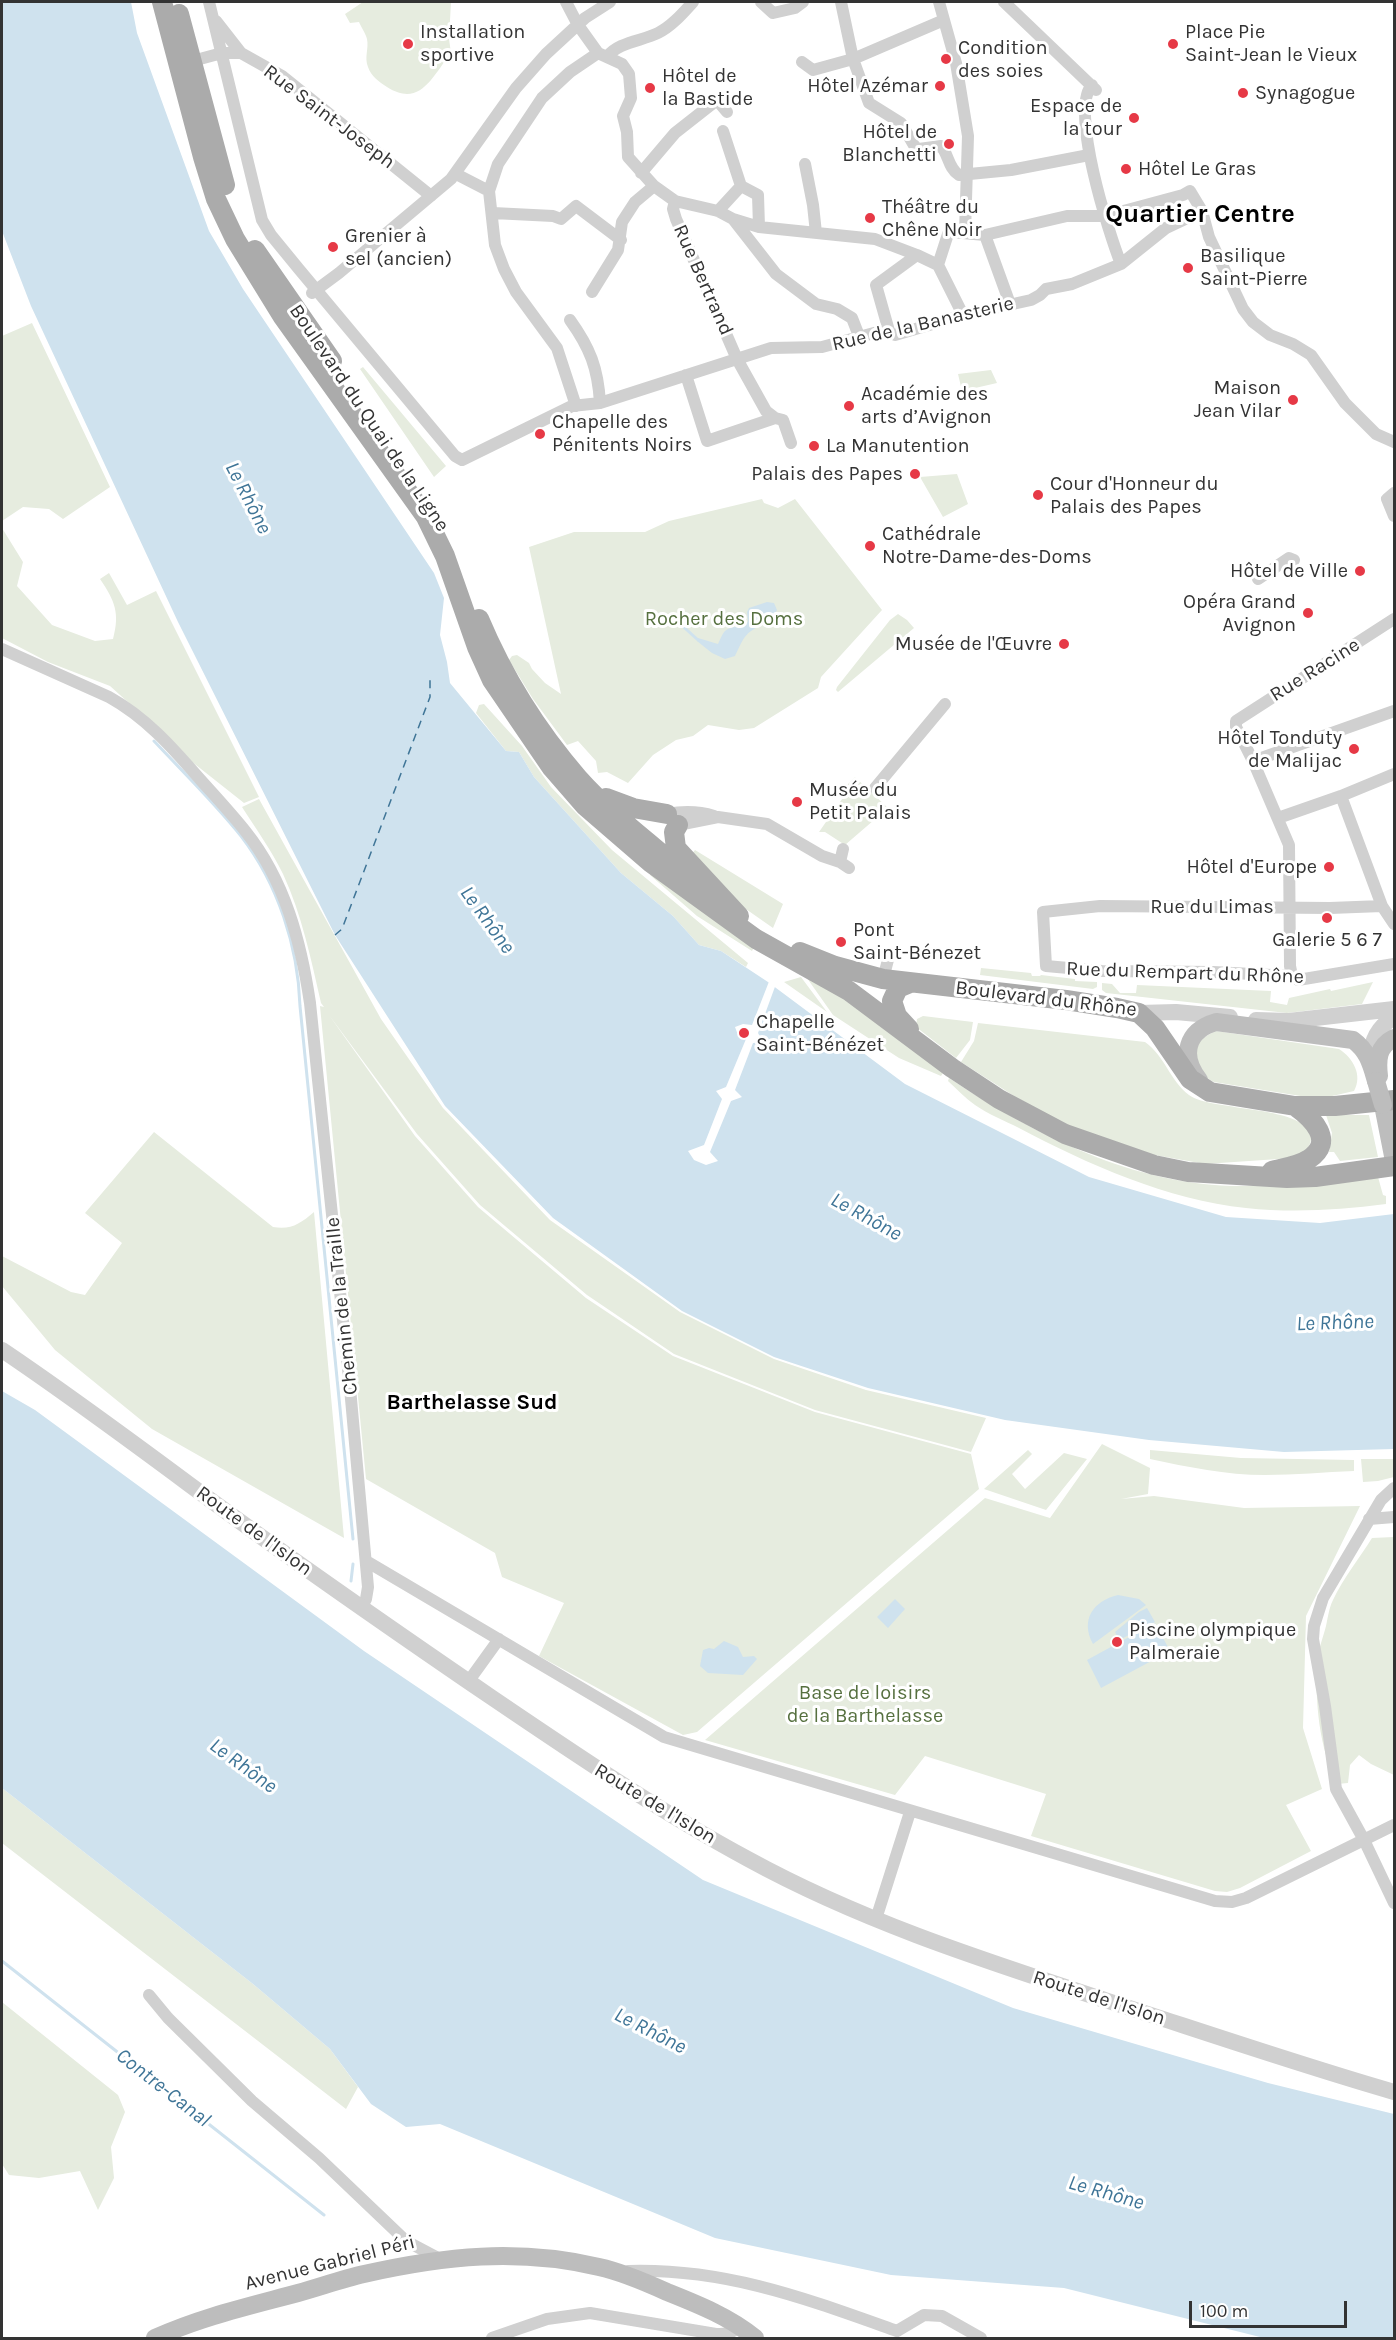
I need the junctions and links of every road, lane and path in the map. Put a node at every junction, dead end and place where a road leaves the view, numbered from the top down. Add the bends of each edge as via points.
1 (162, 2) edge
2 (175, 2) edge
3 (209, 2) edge
4 (566, 2) edge
5 (610, 2) edge
6 (693, 2) edge
7 (760, 2) edge
8 (803, 2) edge
9 (842, 2) edge
10 (939, 2) edge
11 (1004, 2) edge
12 (213, 18) junction
13 (944, 20) junction
14 (578, 25) junction
15 (222, 53) junction
16 (241, 53) junction
17 (603, 55) junction
18 (853, 59) junction
19 (802, 62) dead end
20 (185, 63) junction
21 (728, 112) dead end
22 (723, 131) dead end
23 (1089, 155) junction
24 (805, 164) dead end
25 (968, 168) junction
26 (641, 173) junction
27 (456, 174) junction
28 (654, 186) junction
29 (741, 186) junction
30 (489, 191) junction
31 (431, 196) junction
32 (675, 201) junction
33 (718, 211) junction
34 (1202, 211) junction
35 (493, 213) junction
36 (1105, 216) junction
37 (733, 219) junction
38 (759, 226) junction
39 (965, 232) junction
40 (816, 233) junction
41 (985, 235) junction
42 (621, 240) junction
43 (917, 255) junction
44 (1120, 264) junction
45 (938, 265) junction
46 (314, 292) junction
47 (592, 292) dead end
48 (1010, 304) junction
49 (293, 309) junction
50 (963, 315) junction
51 (570, 320) dead end
52 (889, 331) junction
53 (860, 336) junction
54 (737, 359) junction
55 (686, 375) junction
56 (600, 403) junction
57 (576, 406) junction
58 (775, 418) junction
59 (1395, 442) edge
60 (791, 443) dead end
61 (1294, 560) dead end
62 (1258, 579) dead end
63 (1395, 619) edge
64 (2, 649) edge
65 (945, 704) dead end
66 (1395, 711) edge
67 (1253, 760) junction
68 (1393, 777) edge
69 (875, 788) dead end
70 (595, 794) junction
71 (1341, 796) junction
72 (1278, 818) junction
73 (673, 819) junction
74 (609, 829) junction
75 (647, 840) junction
76 (843, 849) dead end
77 (651, 863) junction
78 (1382, 906) junction
79 (1290, 907) junction
80 (740, 916) junction
81 (1395, 924) edge
82 (775, 946) junction
83 (889, 956) dead end
84 (1395, 964) edge
85 (1046, 966) joint
86 (1292, 976) junction
87 (883, 978) junction
88 (910, 983) junction
89 (1395, 1009) edge
90 (1138, 1013) junction
91 (897, 1016) junction
92 (1395, 1017) edge
93 (1395, 1038) edge
94 (927, 1049) junction
95 (1371, 1061) junction
96 (1378, 1081) junction
97 (1226, 1095) junction
98 (1389, 1103) edge
99 (1294, 1106) junction
100 (1395, 1164) edge
101 (1249, 1176) junction
102 (2, 1350) edge
103 (1395, 1488) edge
104 (1381, 1500) junction
105 (1395, 1515) edge
106 (1370, 1519) junction
107 (366, 1561) junction
108 (361, 1608) junction
109 (499, 1639) junction
110 (468, 1682) junction
111 (910, 1812) junction
112 (1395, 1825) edge
113 (1364, 1840) junction
114 (1395, 1903) edge
115 (876, 1919) junction
116 (149, 1995) dead end
117 (1395, 2092) edge
118 (406, 2241) junction
119 (440, 2259) junction
120 (411, 2264) junction
121 (623, 2274) junction
122 (679, 2274) junction
123 (674, 2294) junction
124 (713, 2312) junction
125 (739, 2326) junction
126 (697, 2330) junction
127 (155, 2338) edge
128 (492, 2338) edge
129 (755, 2338) edge
130 (981, 2338) edge

1 - 20 main road
2 - 20 main road
3 - 12 street
4 - 14 street
5 - 14 street
6 - 17 street via 667,28
7 - 8 street via 773,14
9 - 18 street
10 - 13 street
11 - 23 street via 1094,88 1086,95 1084,109
12 - 15 street
12 - 16 street
13 - 18 street
13 - 25 street via 956,63 968,136
14 - 17 street
14 - 27 street via 516,88
15 - 16 street, Rue Saint-Joseph
15 - 20 street, Rue Saint-Joseph
15 - 46 street via 262,220
16 - 31 street, Rue Saint-Joseph via 282,76
17 - 26 street via 632,73 631,98 623,116 628,157
17 - 30 street via 570,72 542,98 498,164
18 - 19 street via 813,70
18 - 25 street via 869,102 901,123 915,147 941,146 955,173
20 - 49 main road, Boulevard du Quai de la Ligne via 220,190 250,266
21 - 26 street via 717,100 675,133
22 - 29 street
23 - 25 street via 1011,170
23 - 36 street
24 - 40 street
25 - 39 street
26 - 28 street
27 - 30 street
27 - 31 street
28 - 32 street
28 - 42 street via 635,202 622,222
29 - 33 street
29 - 38 street via 758,195
30 - 35 street
31 - 46 street
32 - 33 street
32 - 54 street, Rue Bertrand via 676,219
33 - 37 street
34 - 36 street via 1190,191
34 - 44 street, Rue de la Banasterie via 1166,228
34 - 59 street via 1206,230 1253,322 1311,355 1345,403 1376,434
35 - 42 street via 561,219 576,206
35 - 57 street via 495,245 504,269 557,348
36 - 41 street via 1067,216
36 - 44 street
37 - 38 street
37 - 53 street via 777,274 816,304 852,318
38 - 40 street
39 - 41 street
39 - 45 street via 949,233
40 - 43 street via 875,239
41 - 48 street
42 - 47 street
43 - 45 street
43 - 52 street via 876,285
44 - 48 street, Rue de la Banasterie via 1072,284 1046,289 1036,298
45 - 50 street
46 - 57 street, Rue de la Banasterie via 462,460
48 - 50 street, Rue de la Banasterie
49 - 70 main road, Boulevard du Quai de la Ligne via 441,523 484,631 512,684 557,751
49 - 74 main road, Boulevard du Quai de la Ligne via 426,517 492,680 568,789
50 - 52 street, Rue de la Banasterie via 895,335
51 - 56 street via 595,364
52 - 53 street, Rue de la Banasterie
53 - 54 street, Rue de la Banasterie via 822,347 771,348
54 - 55 street, Rue de la Banasterie
54 - 58 street, Rue Bertrand via 766,411
55 - 56 street, Rue de la Banasterie
55 - 58 street via 707,441
56 - 57 street, Rue de la Banasterie
58 - 60 street, Rue Bertrand via 783,420
61 - 62 street via 1289,558
63 - 67 street, Rue Racine via 1316,665 1236,721
64 - 107 street, Chemin de la Traille via 127,707 164,739 247,833 266,862 293,922 310,1003
65 - 69 street
66 - 67 street
67 - 72 street
68 - 71 street
70 - 73 main road
70 - 75 main road, Boulevard du Quai de la Ligne
71 - 72 street
71 - 78 street
72 - 79 street via 1289,846
73 - 75 main road
73 - 76 street via 718,817 767,824 844,865
73 - 80 main road via 680,854
74 - 75 main road
74 - 77 main road, Boulevard du Quai de la Ligne
75 - 77 main road
75 - 80 main road, Boulevard du Quai de la Ligne
77 - 82 main road, Boulevard du Quai de la Ligne via 721,915
78 - 79 street, Rue du Limas
78 - 81 street
79 - 85 street, Rue du Limas via 1100,906 1043,912
79 - 86 street
80 - 82 main road, Boulevard du Quai de la Ligne
82 - 87 main road, Boulevard du Rhône
82 - 94 main road via 849,991
83 - 87 street
84 - 86 street, Rue du Rempart du Rhône via 1308,980
85 - 86 street, Rue du Rempart du Rhône
87 - 88 main road, Boulevard du Rhône
87 - 91 main road via 886,1001
88 - 90 main road, Boulevard du Rhône via 1066,1000
88 - 91 main road via 898,988 893,996
89 - 90 street, Boulevard du Rhône via 1289,1021 1176,1012
90 - 97 main road via 1155,1028 1199,1087
91 - 94 main road
92 - 95 street via 1377,1034
93 - 96 main road via 1383,1046 1378,1056
94 - 101 main road via 999,1099 1065,1134 1154,1165 1188,1172
95 - 96 main road
95 - 97 main road via 1353,1040 1216,1022 1195,1034 1188,1061 1199,1080
96 - 98 main road, bridge
97 - 99 main road
98 - 99 main road
98 - 100 main road
99 - 101 main road via 1319,1127 1318,1152 1308,1161
100 - 101 main road via 1315,1177
102 - 108 street, Route de l'Islon
103 - 104 street
104 - 105 street
104 - 106 street
105 - 106 street
106 - 113 street via 1323,1598 1313,1639 1336,1789
107 - 108 street, Chemin de la Traille via 368,1587
107 - 109 street
108 - 110 street, Route de l'Islon
109 - 110 street
109 - 111 street via 664,1737
110 - 115 street, Route de l'Islon via 674,1818 751,1861
111 - 113 street via 1215,1901 1246,1898
111 - 115 street
112 - 113 street
113 - 114 street
115 - 117 street, Route de l'Islon via 1066,1987
116 - 118 street via 252,2101
118 - 119 street
118 - 120 street
119 - 120 main road, Avenue Gabriel Péri
119 - 121 main road, Avenue Gabriel Péri via 512,2255 598,2266
120 - 127 main road, Avenue Gabriel Péri via 213,2316
121 - 122 street via 639,2270
121 - 123 main road, Avenue Gabriel Péri
122 - 123 street
122 - 130 street via 757,2284 897,2331 924,2315 942,2316
123 - 124 main road, Avenue Gabriel Péri
124 - 125 main road, Avenue Gabriel Péri
124 - 126 street
125 - 126 street via 727,2334
125 - 129 main road, Avenue Gabriel Péri
126 - 128 street via 590,2313 547,2319

